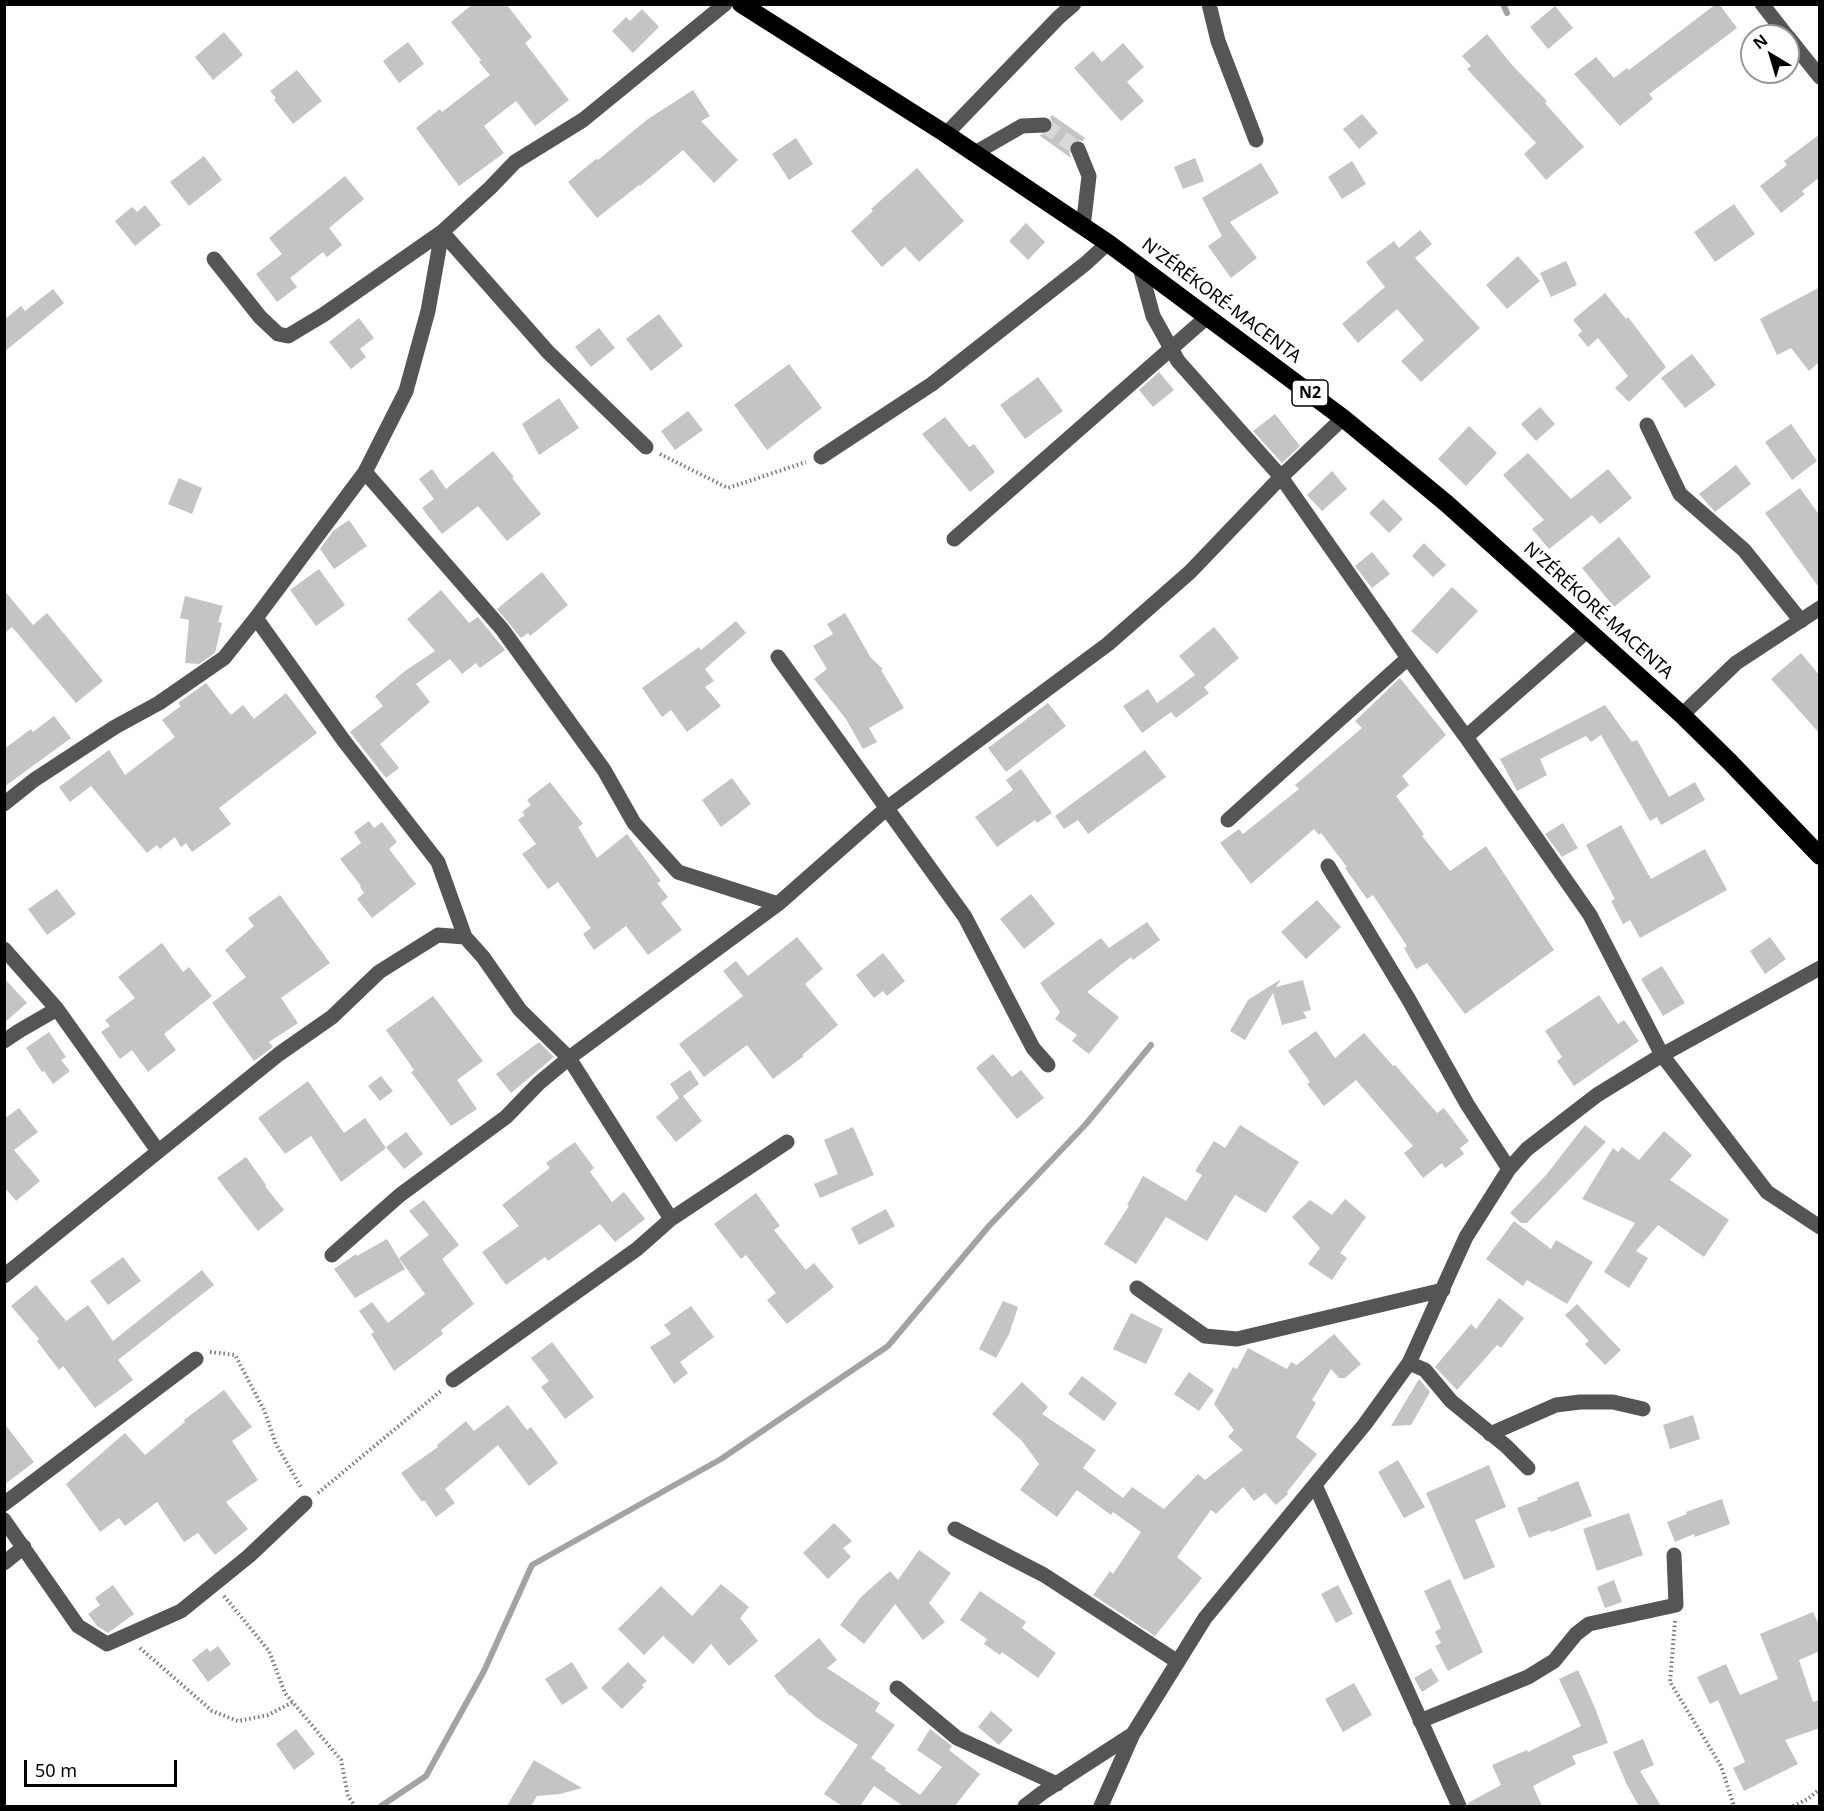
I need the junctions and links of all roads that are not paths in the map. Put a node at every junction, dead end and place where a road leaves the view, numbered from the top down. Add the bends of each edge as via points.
1 (725, 4) edge
2 (741, 4) edge
3 (1074, 4) edge
4 (1209, 4) edge
5 (1762, 4) edge
6 (1777, 24) edge
7 (1800, 48) edge
8 (1814, 60) edge
9 (1820, 77) edge
10 (1044, 125) tunnel mouth
11 (946, 134) junction
12 (1256, 140) dead end
13 (1078, 149) tunnel mouth
14 (975, 153) junction
15 (1083, 227) junction
16 (442, 232) junction
17 (1108, 243) junction
18 (214, 259) dead end
19 (1140, 267) junction
20 (1207, 317) junction
21 (1171, 349) junction
22 (1343, 418) junction
23 (1647, 425) dead end
24 (646, 447) road end
25 (821, 457) road end
26 (365, 472) junction
27 (1281, 477) junction
28 (954, 539) dead end
29 (1820, 608) edge
30 (256, 618) junction
31 (1801, 621) junction
32 (1588, 630) junction
33 (778, 657) dead end
34 (1408, 658) junction
35 (1682, 715) junction
36 (1466, 737) junction
37 (4, 804) edge
38 (887, 808) junction
39 (1228, 820) dead end
40 (1820, 856) edge
41 (1328, 866) dead end
42 (778, 904) junction
43 (465, 937) junction
44 (4, 949) edge
45 (1820, 968) edge
46 (57, 1009) junction
47 (4, 1041) edge
48 (1662, 1055) junction
49 (569, 1058) junction
50 (1048, 1065) dead end
51 (787, 1142) dead end
52 (158, 1151) junction
53 (1509, 1169) junction
54 (671, 1219) junction
55 (1820, 1227) edge
56 (332, 1255) dead end
57 (4, 1275) edge
58 (1137, 1288) dead end
59 (1443, 1290) junction
60 (196, 1359) road end
61 (1409, 1363) junction
62 (453, 1380) road end
63 (1643, 1409) dead end
64 (1490, 1434) junction
65 (1528, 1468) dead end
66 (1315, 1485) junction
67 (305, 1503) road end
68 (4, 1504) edge
69 (4, 1520) edge
70 (955, 1529) dead end
71 (24, 1547) junction
72 (1674, 1555) dead end
73 (4, 1563) edge
74 (1178, 1662) junction
75 (897, 1688) dead end
76 (1420, 1721) junction
77 (1133, 1734) junction
78 (1057, 1784) junction
79 (1025, 1806) edge
80 (1101, 1806) edge
81 (1459, 1806) edge

1 - 16 street via 583,120 515,162
2 - 11 highway, N'ZÉRÉKORÉ-MACENTA / N2
3 - 11 street
4 - 12 street via 1218,41
5 - 6 street
7 - 8 street
8 - 9 street
10 - 14 street via 1022,126
11 - 14 highway, N'ZÉRÉKORÉ-MACENTA / N2
13 - 15 street via 1089,176
14 - 15 highway, N'ZÉRÉKORÉ-MACENTA / N2
15 - 17 highway, N'ZÉRÉKORÉ-MACENTA / N2
16 - 18 street via 288,336 278,334 260,318
16 - 24 street via 548,352
16 - 26 street via 428,311 406,392
17 - 19 highway, N'ZÉRÉKORÉ-MACENTA / N2
17 - 25 street via 932,384
19 - 20 highway, N'ZÉRÉKORÉ-MACENTA / N2
19 - 21 street via 1153,315
20 - 21 street
20 - 22 highway, N'ZÉRÉKORÉ-MACENTA / N2
21 - 27 street via 1178,362
21 - 28 street
22 - 27 street
22 - 32 highway, N'ZÉRÉKORÉ-MACENTA / N2 via 1446,503
23 - 31 street via 1680,494 1744,550
26 - 30 street
26 - 42 street via 502,629 604,770 634,822 678,872
27 - 34 street
27 - 38 street via 1190,572 1108,644
29 - 31 street
30 - 37 street via 224,658 34,780
30 - 43 street via 344,741 438,862
31 - 35 street via 1736,663
32 - 35 highway, N'ZÉRÉKORÉ-MACENTA / N2
32 - 36 street
33 - 38 street
34 - 36 street
34 - 39 street
35 - 40 highway, N'ZÉRÉKORÉ-MACENTA / N2
36 - 48 street via 1590,915
38 - 42 street
38 - 50 street via 964,917 1033,1048
41 - 53 street
42 - 49 street
43 - 49 street via 520,1010
43 - 52 street via 438,935 379,972 332,1017 279,1054
44 - 46 street
45 - 48 street
46 - 47 street
46 - 52 street
48 - 53 street via 1597,1095 1527,1149
48 - 55 street via 1767,1192
49 - 54 street
49 - 56 street via 506,1117 400,1195
51 - 54 street
52 - 57 street
53 - 59 street via 1466,1238
54 - 62 street via 637,1249
58 - 59 street via 1205,1336 1237,1339
59 - 61 street
60 - 68 street
61 - 64 street via 1425,1370 1451,1401
61 - 66 street
63 - 64 street via 1613,1402 1556,1405
64 - 65 street
66 - 74 street via 1205,1618
66 - 76 street
67 - 71 street via 182,1611 107,1644 78,1626
69 - 71 street
70 - 74 street via 1044,1575
71 - 73 street
72 - 76 street via 1676,1605 1589,1624 1554,1661 1528,1677
74 - 77 street
75 - 78 street via 957,1738
76 - 81 street
77 - 78 street
77 - 80 street
78 - 79 street

